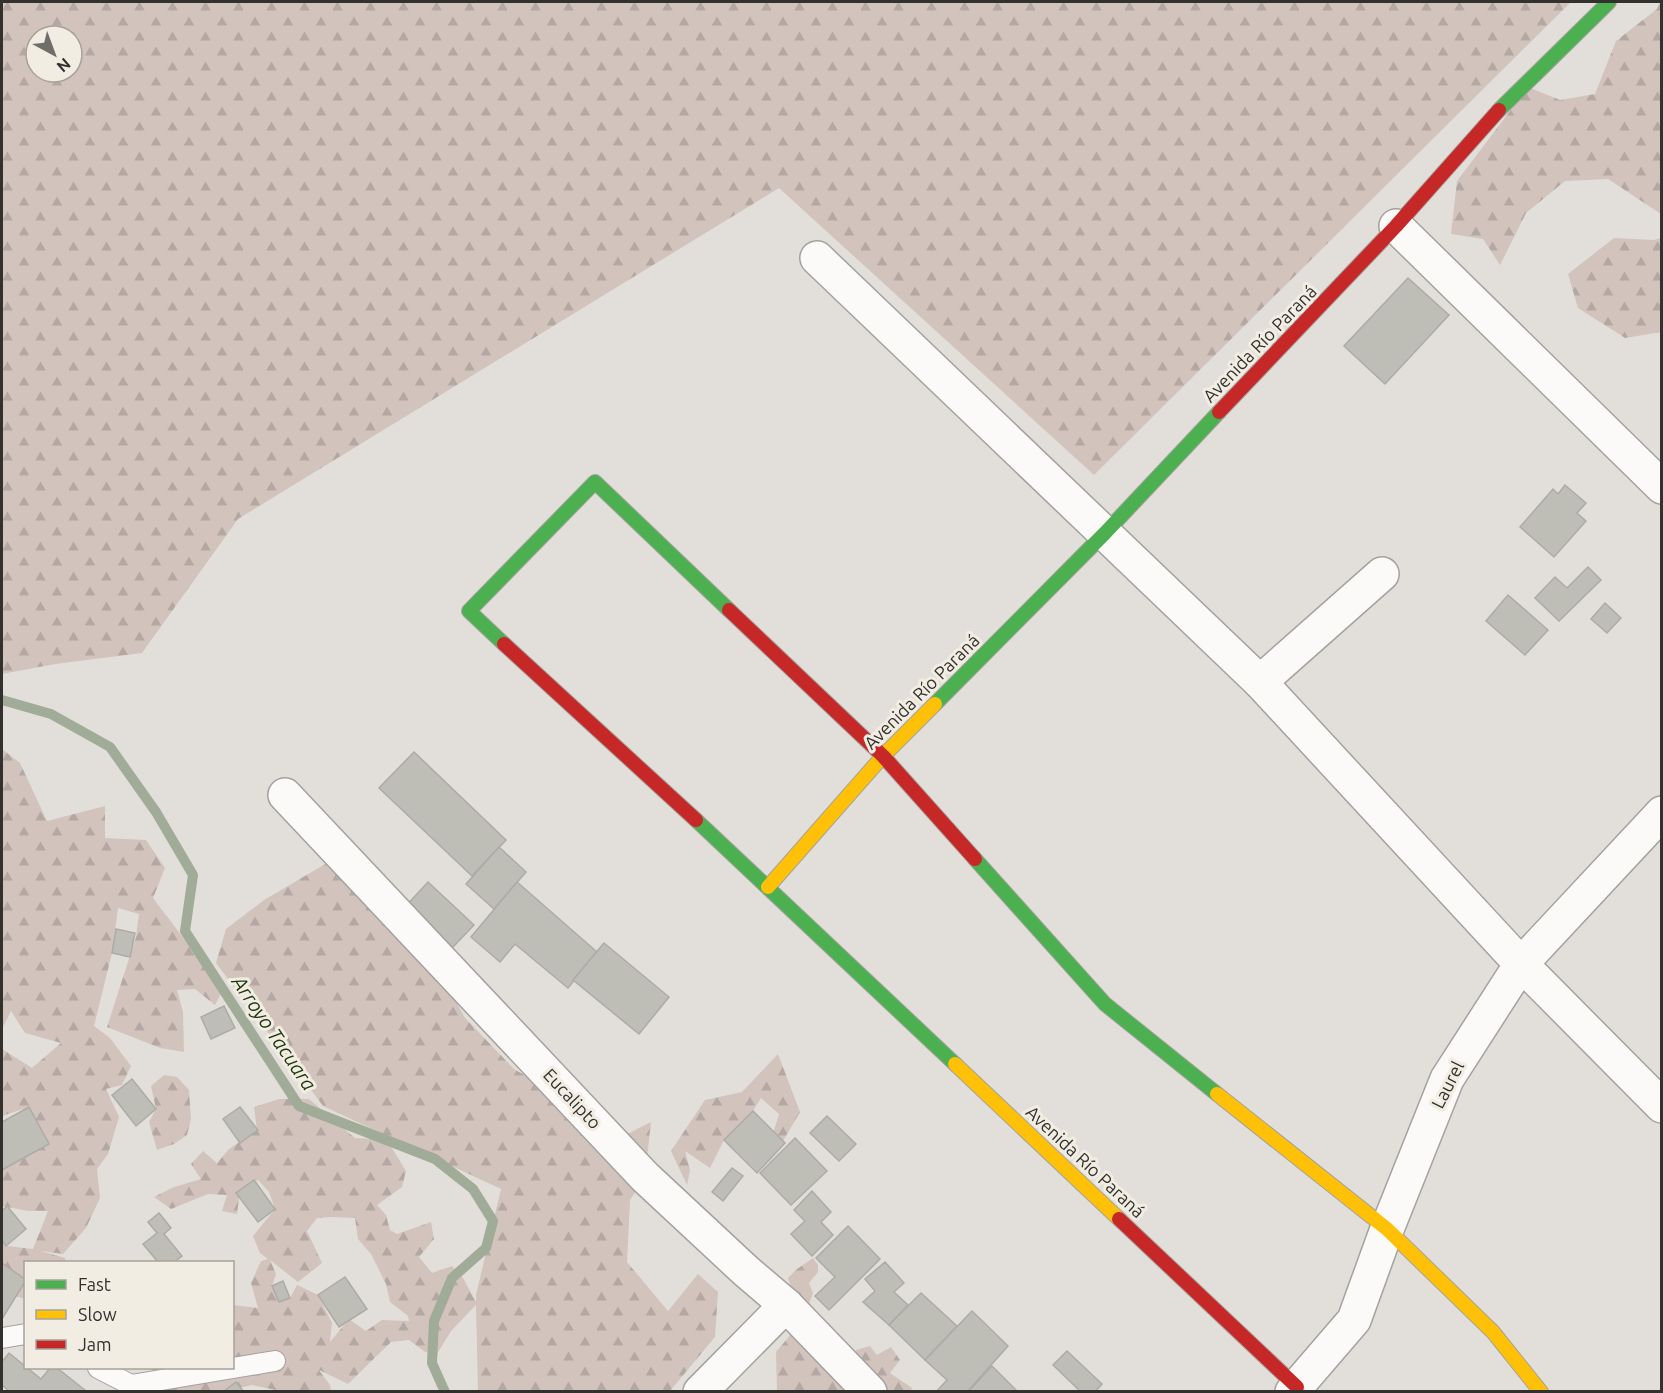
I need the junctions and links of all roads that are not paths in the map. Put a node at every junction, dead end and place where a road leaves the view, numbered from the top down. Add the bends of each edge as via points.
1 (1609, 2) edge
2 (1396, 226) junction
3 (817, 258) dead end
4 (1662, 487) edge
5 (1105, 533) junction
6 (1382, 574) dead end
7 (1260, 682) junction
8 (883, 756) junction
9 (285, 795) dead end
10 (1662, 813) edge
11 (768, 887) junction
12 (1521, 964) junction
13 (1662, 1106) edge
14 (1387, 1229) junction
15 (786, 1305) junction
16 (24, 1334) edge
17 (2, 1338) edge
18 (275, 1361) dead end
19 (234, 1368) edge
20 (100, 1369) edge
21 (227, 1369) edge
22 (1295, 1389) edge
23 (700, 1392) edge
24 (870, 1392) edge
25 (1541, 1392) edge

1 - 2 street, Avenida Río Paraná via 1487,122
2 - 4 street
2 - 5 street, Avenida Río Paraná
3 - 5 street
5 - 7 street
5 - 8 street, Avenida Río Paraná
6 - 7 street
7 - 12 street
8 - 11 street, Avenida Río Paraná
8 - 11 street via 595,482 469,611
8 - 14 street via 1106,1004
9 - 15 street, Eucalipto via 645,1177
10 - 12 street, Laurel
11 - 22 street, Avenida Río Paraná
12 - 13 street
12 - 14 street, Laurel via 1447,1079
14 - 22 street, Laurel via 1354,1320
14 - 25 street via 1493,1332
15 - 23 street
15 - 24 street, Eucalipto
16 - 17 lane
18 - 19 lane
20 - 21 lane via 130,1385

